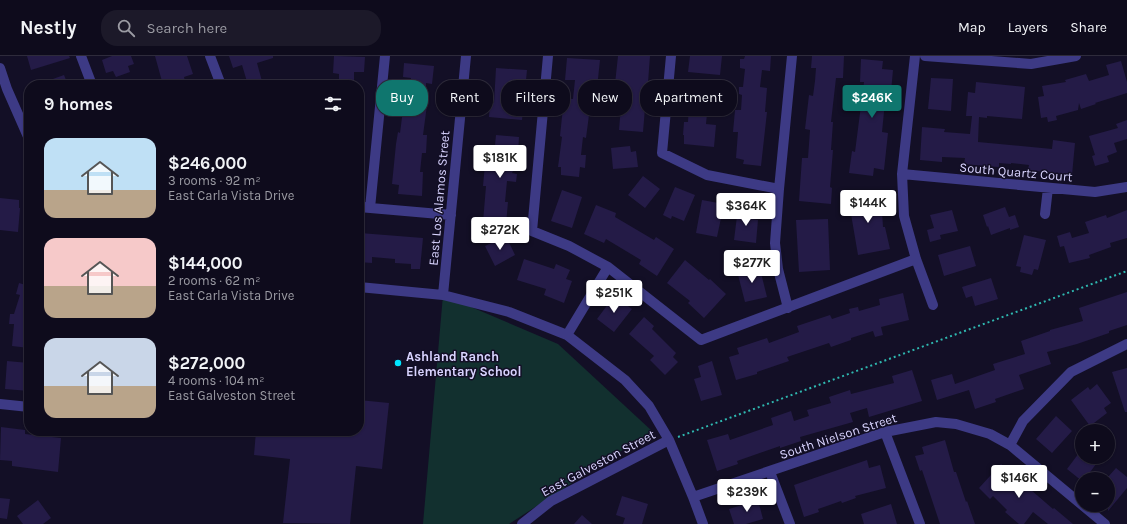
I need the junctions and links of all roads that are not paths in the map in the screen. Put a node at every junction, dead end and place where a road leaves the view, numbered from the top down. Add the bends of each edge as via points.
1 (81, 56) edge
2 (210, 56) edge
3 (385, 56) edge
4 (466, 56) edge
5 (548, 56) edge
6 (671, 56) edge
7 (792, 56) edge
8 (915, 56) edge
9 (925, 56) edge
10 (1076, 56) edge
11 (0, 68) edge
12 (90, 80) edge
13 (219, 80) edge
14 (4, 90) edge
15 (24, 129) edge
16 (902, 174) junction
17 (1127, 187) edge
18 (1048, 188) junction
19 (779, 189) junction
20 (364, 207) edge
21 (370, 208) junction
22 (1045, 214) dead end
23 (451, 215) junction
24 (916, 259) junction
25 (608, 267) junction
26 (364, 287) edge
27 (444, 295) junction
28 (934, 305) dead end
29 (788, 308) junction
30 (567, 335) junction
31 (1127, 344) edge
32 (0, 404) edge
33 (24, 406) edge
34 (885, 432) junction
35 (669, 440) junction
36 (1010, 445) junction
37 (770, 472) junction
38 (693, 497) junction
39 (522, 524) edge
40 (703, 524) edge
41 (790, 524) edge
42 (920, 524) edge
43 (1105, 524) edge

1 - 12 street
2 - 13 street
3 - 21 street
4 - 23 street, East Los Alamos Street
5 - 25 street via 532,231 569,246
6 - 19 street via 662,153 707,175
7 - 19 street
8 - 16 street
9 - 10 street via 1031,64
11 - 14 street
14 - 15 street
16 - 18 street, South Quartz Court
16 - 24 street via 904,216
17 - 18 street, South Quartz Court via 1095,192
18 - 22 street
19 - 29 street via 775,243 778,269
20 - 21 street
21 - 23 street
23 - 27 street, East Los Alamos Street
24 - 28 street
24 - 29 street
25 - 29 street via 701,340
25 - 30 street
26 - 27 street
27 - 30 street via 509,312
30 - 35 street via 625,380 649,406
31 - 36 street via 1071,372 1023,421
32 - 33 street
34 - 36 street, South Nielson Street via 936,422 956,424 990,434
34 - 37 street, South Nielson Street
34 - 42 street
35 - 38 street
35 - 39 street, East Galveston Street via 551,501
36 - 43 street, South Nielson Street
37 - 38 street, South Nielson Street
37 - 41 street
38 - 40 street

